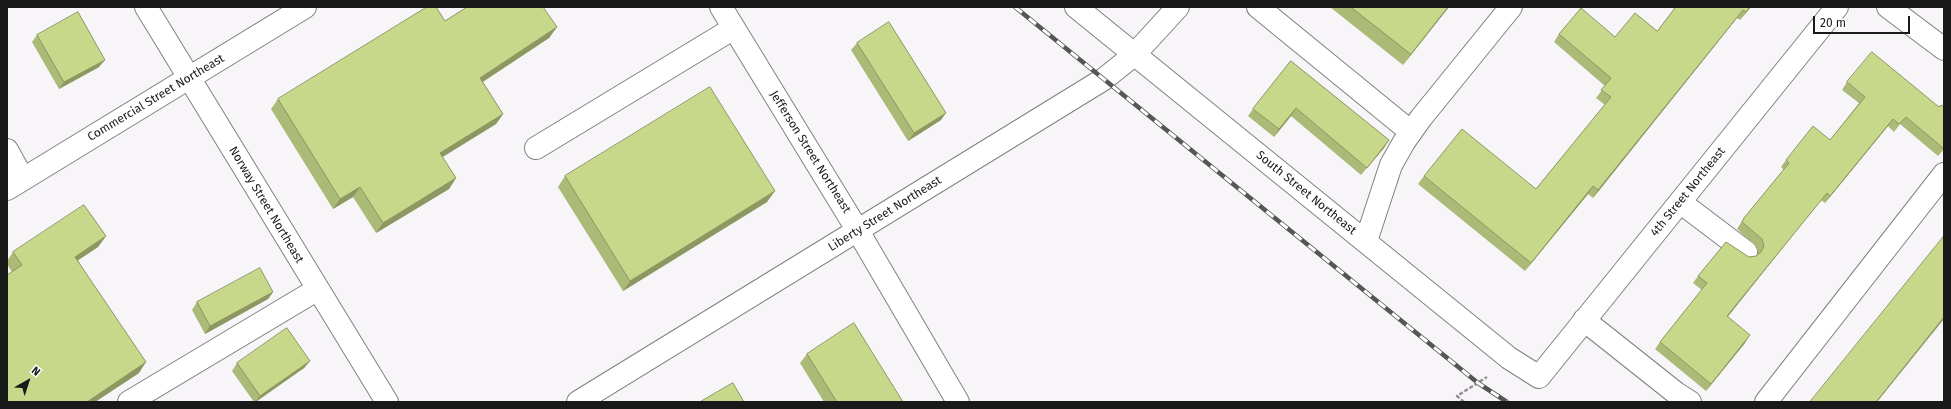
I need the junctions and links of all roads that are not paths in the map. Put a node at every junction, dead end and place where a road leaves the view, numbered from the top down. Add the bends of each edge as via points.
1 (146, 7) edge
2 (306, 7) edge
3 (721, 7) edge
4 (1076, 7) edge
5 (1178, 7) edge
6 (1258, 7) edge
7 (1511, 7) edge
8 (1836, 7) edge
9 (1888, 7) edge
10 (734, 28) junction
11 (1944, 49) edge
12 (1134, 55) junction
13 (189, 78) junction
14 (1411, 132) junction
15 (536, 148) dead end
16 (7, 150) edge
17 (1944, 174) edge
18 (15, 184) edge
19 (1680, 202) junction
20 (858, 231) junction
21 (1366, 241) junction
22 (1746, 252) dead end
23 (318, 289) junction
24 (1584, 320) junction
25 (1539, 377) joint
26 (129, 402) edge
27 (387, 402) edge
28 (578, 402) edge
29 (958, 402) edge
30 (1690, 402) edge
31 (1766, 402) edge

1 - 13 main road, Norway Street Northeast
2 - 13 main road, Commercial Street Northeast
3 - 10 main road, Jefferson Street Northeast
4 - 12 main road, South Street Northeast
5 - 12 main road, Liberty Street Northeast
6 - 14 main road
7 - 14 main road
8 - 19 main road, 4th Street Northeast
9 - 11 main road
10 - 15 main road
10 - 20 main road, Jefferson Street Northeast
12 - 20 main road, Liberty Street Northeast via 1104,79
12 - 21 main road, South Street Northeast
13 - 18 main road, Commercial Street Northeast
13 - 23 main road, Norway Street Northeast
14 - 21 main road via 1391,165
16 - 18 main road
17 - 31 main road
19 - 22 main road
19 - 24 main road, 4th Street Northeast
20 - 28 main road, Liberty Street Northeast
20 - 29 main road, Jefferson Street Northeast
21 - 25 main road, South Street Northeast via 1509,358
23 - 26 main road
23 - 27 main road, Norway Street Northeast
24 - 25 main road, 4th Street Northeast
24 - 30 main road

